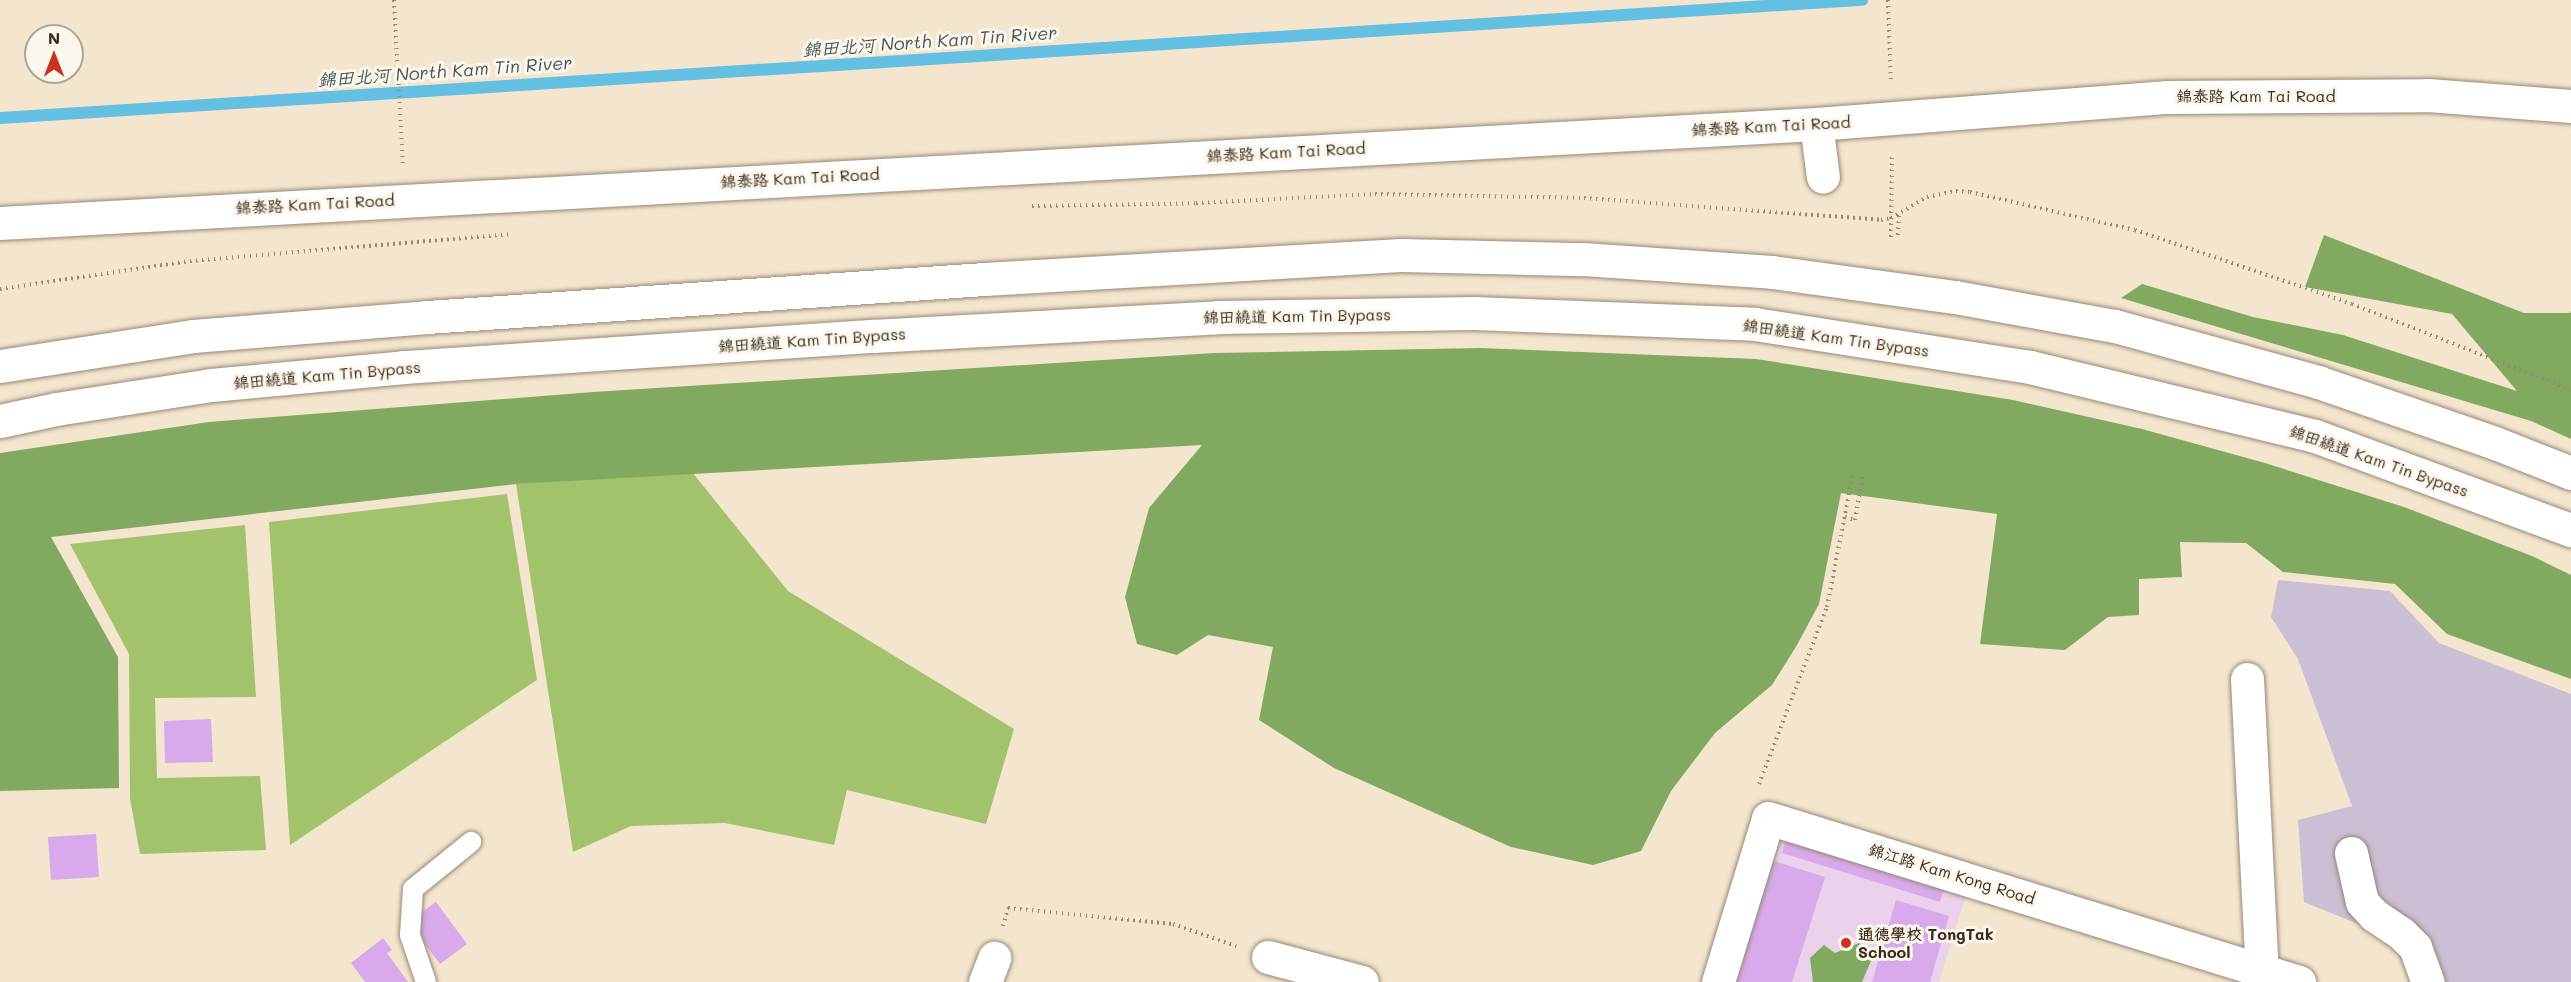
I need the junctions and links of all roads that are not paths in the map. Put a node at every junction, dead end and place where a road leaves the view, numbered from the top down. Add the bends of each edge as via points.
1 (2571, 106) edge
2 (1816, 124) junction
3 (1823, 177) dead end
4 (0, 223) edge
5 (0, 366) edge
6 (0, 421) edge
7 (2571, 473) edge
8 (2571, 530) edge
9 (2247, 678) dead end
10 (471, 842) dead end
11 (2351, 854) dead end
12 (1268, 957) road end
13 (2262, 971) junction
14 (426, 982) edge
15 (1362, 982) edge
16 (1718, 982) edge
17 (2299, 982) edge
18 (2428, 982) edge

1 - 2 main road, 錦泰路 Kam Tai Road via 2428,95 2168,97
2 - 3 main road
2 - 4 main road, 錦泰路 Kam Tai Road
5 - 7 main road via 193,336 949,281 1400,255 1583,259 1772,272 1955,297 2115,326 2318,382
6 - 8 main road, 錦田繞道 Kam Tin Bypass via 223,384 404,367 872,336 1218,317 1474,313 1755,324 2030,367 2315,436
9 - 13 main road
10 - 14 lane via 413,889 410,935
11 - 18 main road via 2362,902 2415,947
12 - 15 main road
13 - 16 main road, 錦江路 Kam Kong Road via 1768,818
13 - 17 main road, 錦江路 Kam Kong Road

